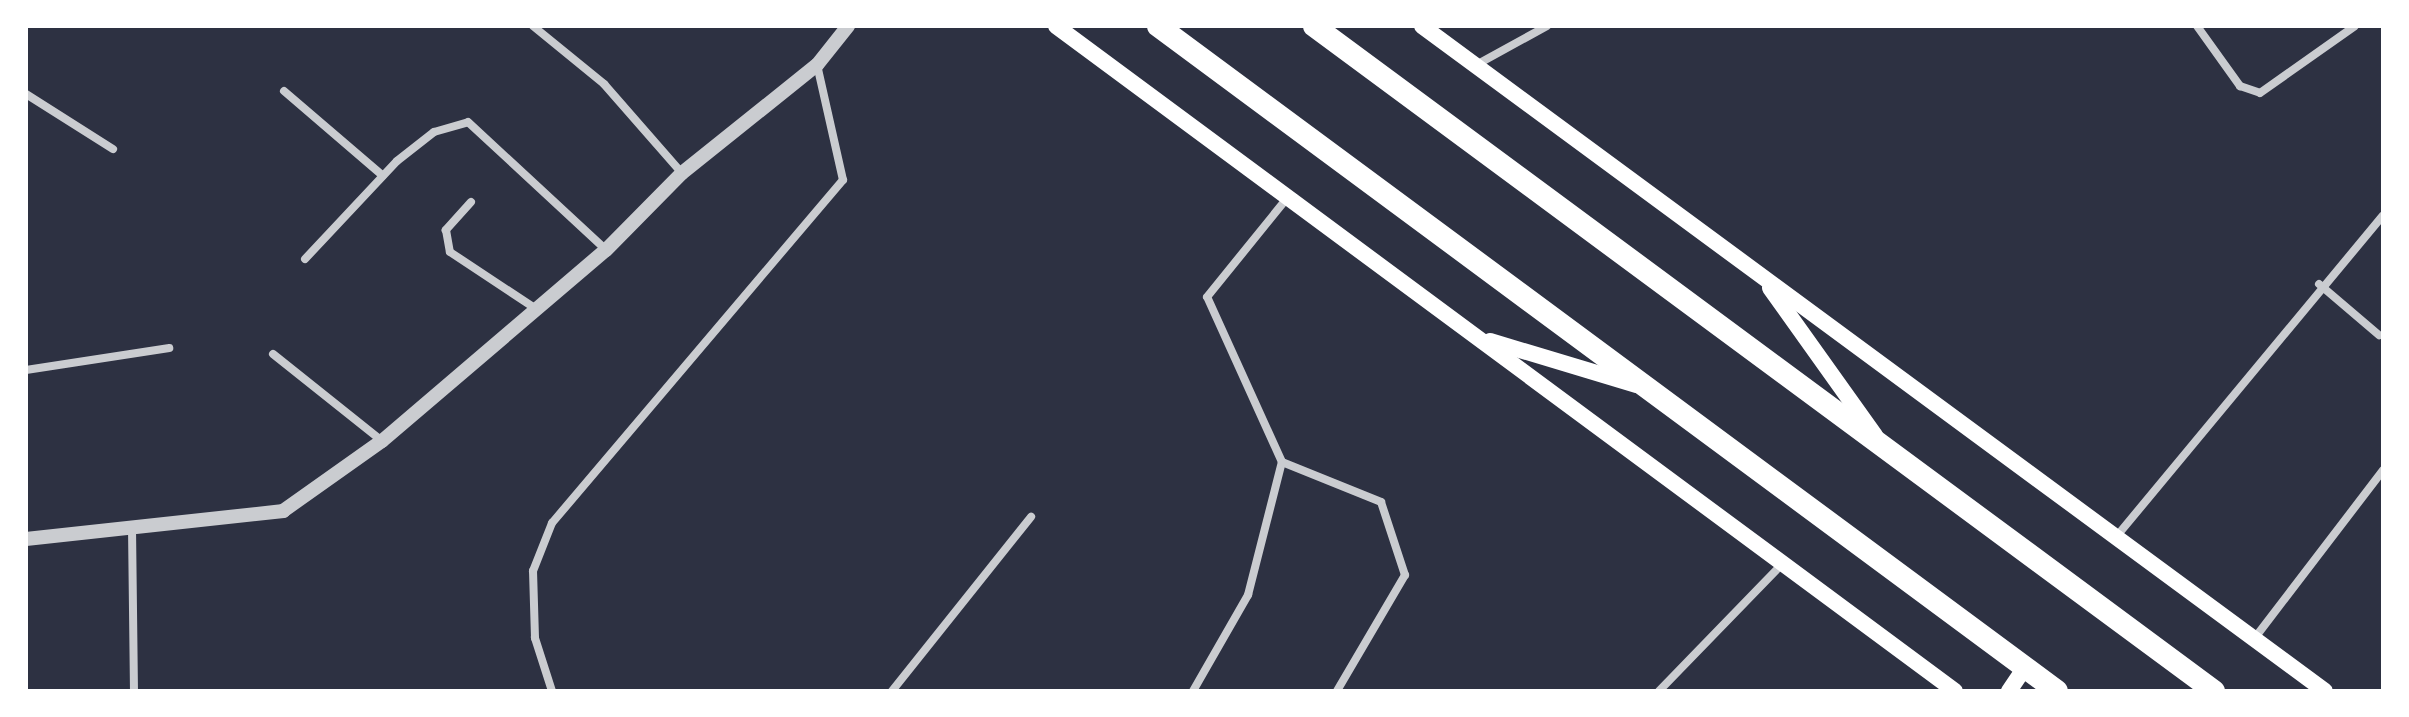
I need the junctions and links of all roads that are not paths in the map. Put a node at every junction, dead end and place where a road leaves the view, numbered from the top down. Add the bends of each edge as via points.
1 (533, 26) edge
2 (848, 26) edge
3 (1056, 26) edge
4 (1158, 26) edge
5 (1314, 26) edge
6 (1422, 26) edge
7 (1547, 26) edge
8 (2197, 26) edge
9 (2355, 26) edge
10 (817, 65) junction
11 (1476, 65) junction
12 (284, 91) dead end
13 (26, 94) edge
14 (113, 149) dead end
15 (682, 173) junction
16 (383, 176) junction
17 (1288, 197) junction
18 (471, 202) dead end
19 (2383, 215) edge
20 (606, 250) junction
21 (305, 259) dead end
22 (1761, 275) junction
23 (2319, 284) junction
24 (533, 307) junction
25 (2379, 335) dead end
26 (1477, 337) junction
27 (169, 348) dead end
28 (273, 354) dead end
29 (26, 370) edge
30 (1647, 388) junction
31 (382, 441) junction
32 (1883, 446) junction
33 (1282, 462) junction
34 (2383, 470) edge
35 (1031, 517) dead end
36 (132, 528) junction
37 (2116, 537) junction
38 (26, 539) edge
39 (1783, 563) junction
40 (2254, 639) junction
41 (2025, 667) junction
42 (134, 691) edge
43 (552, 691) edge
44 (892, 691) edge
45 (1193, 691) edge
46 (1337, 691) edge
47 (1659, 691) edge
48 (1955, 691) edge
49 (2009, 691) edge
50 (2057, 691) edge
51 (2214, 691) edge
52 (2325, 691) edge

1 - 15 street via 604,84
2 - 10 street
3 - 17 main road
4 - 30 highway
5 - 32 highway
6 - 11 main road
7 - 11 street
8 - 9 street via 2240,86 2260,93
10 - 15 street
10 - 43 street via 843,180 552,523 533,571 535,638
11 - 22 main road
12 - 16 street
13 - 14 street
15 - 20 street
16 - 20 street via 434,132 468,122
16 - 21 street
17 - 26 main road
17 - 33 street via 1207,297
18 - 24 street via 446,230 450,252
19 - 23 street
20 - 24 street
22 - 32 main road
22 - 37 main road
23 - 25 street
23 - 37 street
24 - 31 street
26 - 30 main road
26 - 39 main road
27 - 29 street
28 - 31 street
30 - 41 highway
31 - 36 street via 283,511
32 - 51 highway
33 - 45 street via 1248,595
33 - 46 street via 1381,502 1405,575
34 - 40 street
35 - 44 street
36 - 38 street
36 - 42 street
37 - 40 main road
39 - 47 street
39 - 48 main road
40 - 52 main road
41 - 49 main road
41 - 50 highway

